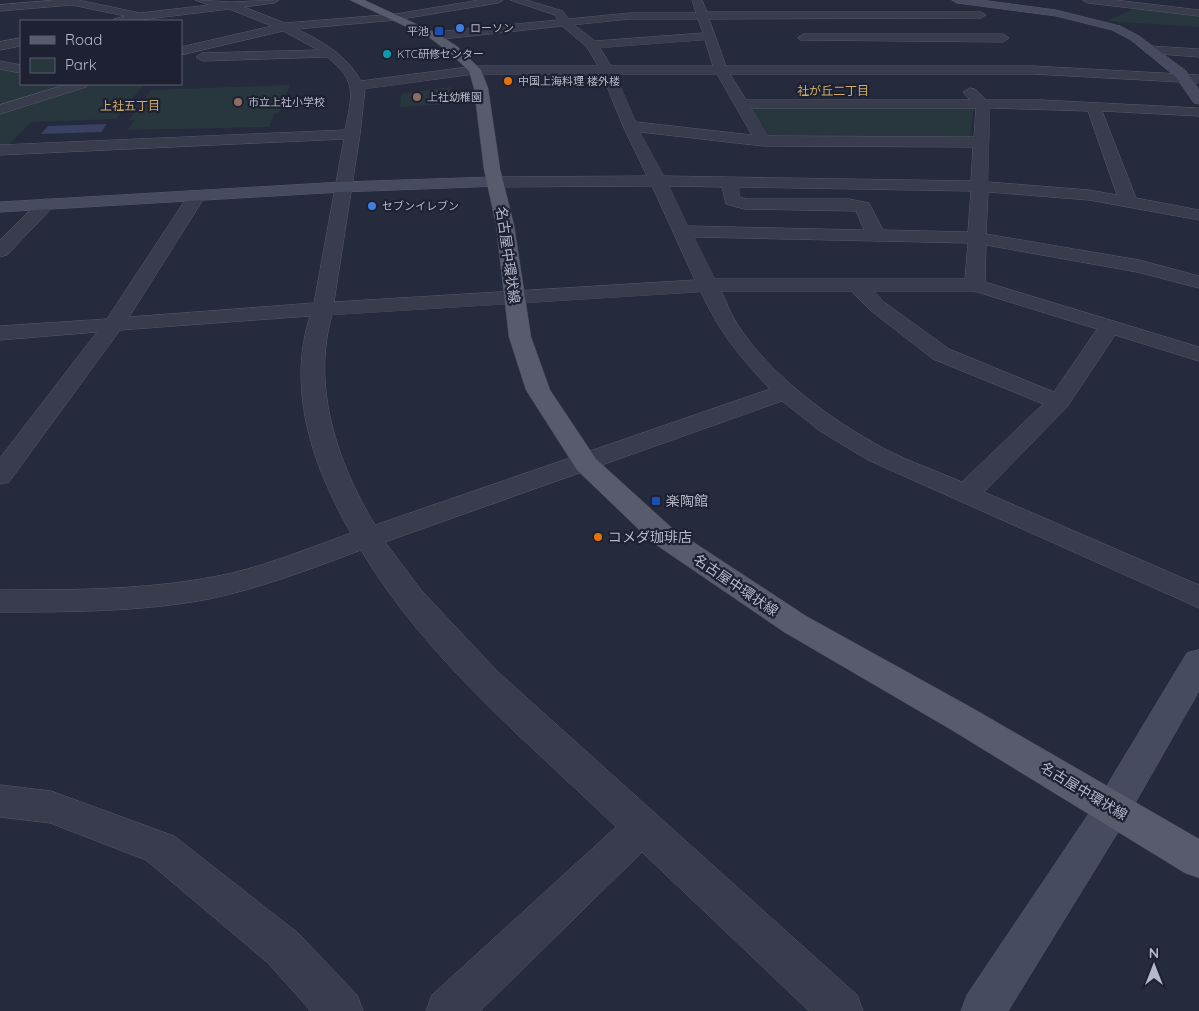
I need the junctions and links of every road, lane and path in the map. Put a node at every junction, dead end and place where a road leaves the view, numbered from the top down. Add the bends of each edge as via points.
1 (61, 0) edge
2 (109, 0) edge
3 (200, 0) edge
4 (274, 0) edge
5 (355, 0) edge
6 (498, 0) edge
7 (515, 0) edge
8 (548, 0) edge
9 (697, 0) edge
10 (965, 0) edge
11 (1088, 0) edge
12 (786, 1) dead end
13 (74, 2) junction
14 (628, 3) dead end
15 (90, 4) junction
16 (475, 4) junction
17 (230, 5) junction
18 (536, 6) junction
19 (0, 8) edge
20 (1199, 13) edge
21 (702, 15) junction
22 (791, 15) junction
23 (982, 15) junction
24 (630, 16) junction
25 (396, 18) junction
26 (146, 19) edge
27 (132, 20) edge
28 (565, 23) junction
29 (1101, 24) junction
30 (1135, 24) dead end
31 (284, 28) junction
32 (526, 28) junction
33 (434, 36) junction
34 (709, 36) junction
35 (804, 38) junction
36 (20, 42) edge
37 (184, 45) edge
38 (592, 45) junction
39 (0, 46) edge
40 (1150, 50) junction
41 (330, 53) junction
42 (1199, 53) edge
43 (182, 58) edge
44 (1021, 58) dead end
45 (0, 65) edge
46 (20, 69) edge
47 (475, 70) junction
48 (721, 70) junction
49 (823, 70) junction
50 (950, 70) junction
51 (1033, 70) junction
52 (607, 71) junction
53 (1192, 79) edge
54 (78, 85) edge
55 (357, 86) junction
56 (1199, 100) edge
57 (740, 104) junction
58 (982, 104) junction
59 (1093, 106) junction
60 (0, 110) edge
61 (1199, 112) edge
62 (630, 126) junction
63 (353, 134) junction
64 (763, 141) junction
65 (979, 142) junction
66 (0, 150) edge
67 (658, 181) junction
68 (494, 182) junction
69 (730, 182) junction
70 (980, 186) junction
71 (342, 187) junction
72 (197, 195) junction
73 (1128, 201) junction
74 (46, 204) junction
75 (0, 207) edge
76 (1199, 215) edge
77 (682, 231) junction
78 (876, 236) junction
79 (978, 238) junction
80 (0, 252) edge
81 (1199, 282) edge
82 (709, 285) junction
83 (856, 285) junction
84 (975, 285) junction
85 (514, 296) junction
86 (323, 309) junction
87 (114, 324) junction
88 (1110, 326) junction
89 (0, 332) edge
90 (1199, 354) edge
91 (785, 392) junction
92 (1059, 402) junction
93 (26, 441) junction
94 (0, 442) edge
95 (586, 464) junction
96 (0, 476) edge
97 (965, 495) junction
98 (368, 537) junction
99 (1199, 597) edge
100 (0, 601) edge
101 (1199, 662) edge
102 (0, 801) edge
103 (1113, 808) junction
104 (642, 827) junction
105 (1199, 860) edge
106 (341, 1011) edge
107 (448, 1011) edge
108 (841, 1011) edge
109 (983, 1011) edge

1 - 13 street
2 - 15 street
3 - 17 street
4 - 17 street
5 - 25 main road
6 - 16 street
7 - 18 street
8 - 18 street
9 - 21 street
10 - 23 street
10 - 29 street via 1056,12
11 - 20 street
12 - 22 street
13 - 15 street
13 - 19 street
14 - 24 street via 623,7
15 - 26 street
16 - 25 street
16 - 32 street
17 - 26 street
17 - 31 street
18 - 28 street via 559,13
21 - 22 street
21 - 24 street
21 - 34 street
22 - 23 street
22 - 35 street
23 - 35 street via 1006,41
24 - 28 street
25 - 31 street
25 - 33 main road
26 - 27 street
28 - 32 street
28 - 38 street
29 - 30 street
29 - 40 street via 1128,34
31 - 37 street via 200,45
31 - 41 street
32 - 33 street
33 - 47 main road
34 - 38 street
34 - 48 street
35 - 49 street
36 - 39 street
38 - 52 street
40 - 42 street
40 - 53 street
41 - 43 street
41 - 55 street via 345,65
44 - 51 street
45 - 46 street
47 - 52 street
47 - 55 street
47 - 68 main road, 名古屋中環状線 via 481,88
48 - 49 street
48 - 52 street
48 - 57 street
49 - 50 street
50 - 51 street
50 - 58 street
51 - 53 street
52 - 62 street
53 - 56 street
54 - 60 street
55 - 63 street via 359,94
57 - 58 street
57 - 64 street
58 - 59 street
58 - 65 street
59 - 61 street
59 - 73 street
62 - 64 street
62 - 67 street
63 - 66 street
63 - 71 street
64 - 65 street
65 - 70 street
67 - 68 street
67 - 69 street
67 - 77 street
68 - 71 street
68 - 85 main road, 名古屋中環状線 via 506,225
69 - 70 street
69 - 78 street via 732,200 744,204 849,204 863,207
70 - 73 street
70 - 79 street
71 - 72 street
71 - 86 street
72 - 74 street
72 - 87 street
73 - 76 street
74 - 75 street
74 - 80 street
77 - 78 street
77 - 82 street
78 - 79 street
79 - 81 street via 1139,266
79 - 84 street
82 - 83 street
82 - 85 street
82 - 91 street via 726,323
83 - 84 street
83 - 92 street via 877,306 941,354
84 - 88 street
85 - 86 street
85 - 95 main road, 名古屋中環状線 via 520,337 538,390
86 - 87 street
86 - 98 street via 314,342 315,376 326,451
87 - 89 street
87 - 93 street
88 - 90 street
88 - 92 street
91 - 95 street
91 - 97 street via 829,426 877,455
92 - 97 street
93 - 94 street
93 - 96 street
95 - 98 street
95 - 103 main road, 名古屋中環状線 via 662,535 795,624
97 - 99 street
98 - 100 street via 266,574 208,588 119,601
98 - 104 street via 398,585 421,612 517,712
101 - 103 street
102 - 106 street via 51,807 160,848 283,948
103 - 105 main road, 名古屋中環状線
103 - 109 street
104 - 107 street
104 - 108 street

